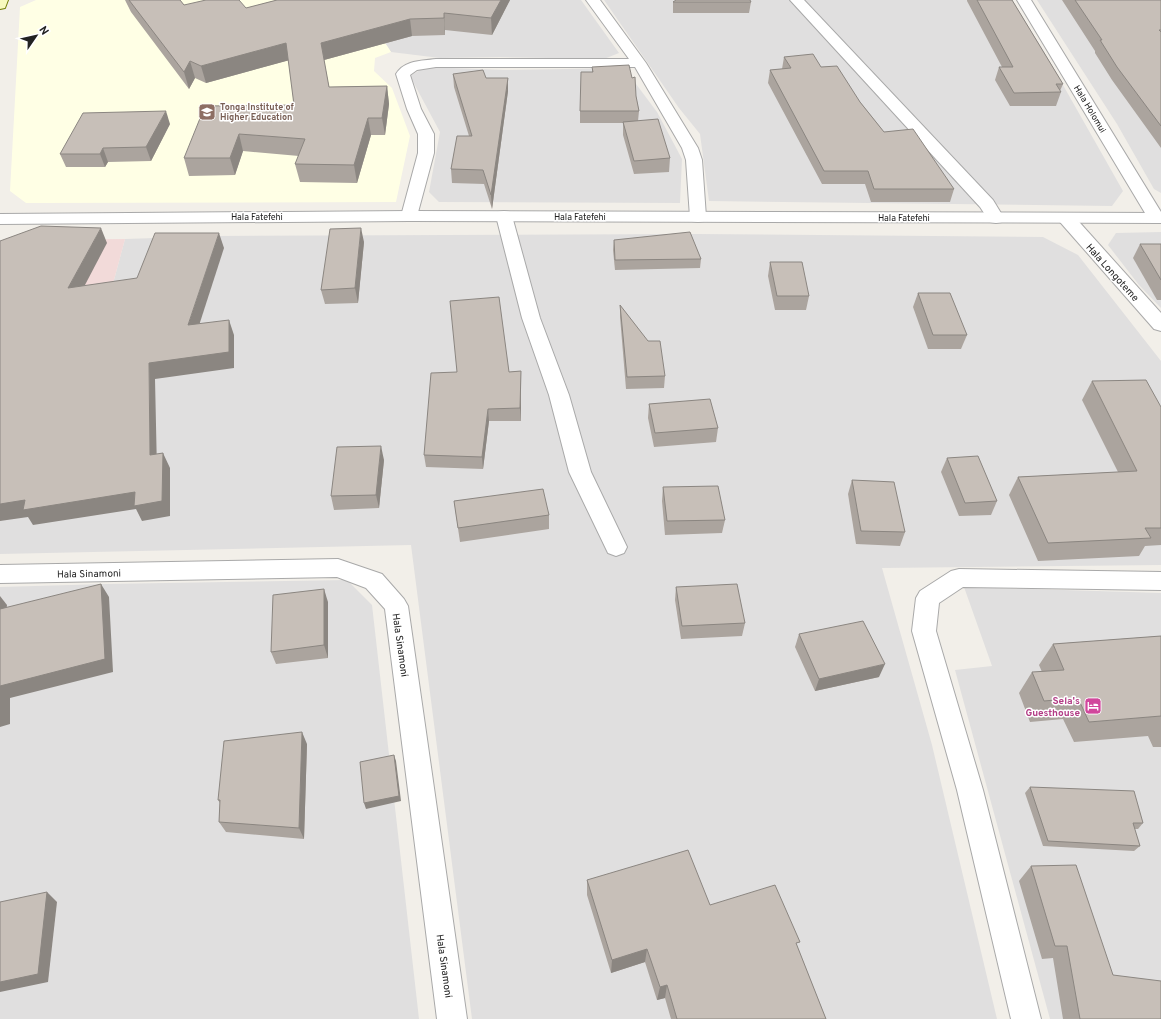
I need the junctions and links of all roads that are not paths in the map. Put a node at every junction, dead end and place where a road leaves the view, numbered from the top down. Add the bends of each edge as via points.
1 (1, 0) edge
2 (593, 0) edge
3 (797, 0) edge
4 (1024, 0) edge
5 (0, 4) edge
6 (639, 63) junction
7 (409, 216) junction
8 (504, 216) junction
9 (698, 217) junction
10 (996, 218) junction
11 (1066, 218) junction
12 (1159, 218) edge
13 (0, 219) edge
14 (1161, 325) edge
15 (616, 547) dead end
16 (0, 574) edge
17 (1161, 581) edge
18 (452, 1019) edge
19 (1026, 1019) edge

1 - 5 main road
2 - 6 street
3 - 10 street via 987,204
4 - 12 street, Hala Holomui
6 - 7 street via 436,63 413,66 403,74 426,134 426,152
6 - 9 street via 690,148 694,160
7 - 8 street, Hala Fatefehi
7 - 13 street, Hala Fatefehi
8 - 9 street, Hala Fatefehi
8 - 15 street via 532,318 559,395 580,472
9 - 10 street, Hala Fatefehi
10 - 11 street, Hala Fatefehi
11 - 12 street, Hala Fatefehi
11 - 14 street, Hala Longoteme
16 - 18 street, Hala Sinamoni via 338,568 374,581 396,606
17 - 19 street via 959,578 928,598 924,631 970,790

